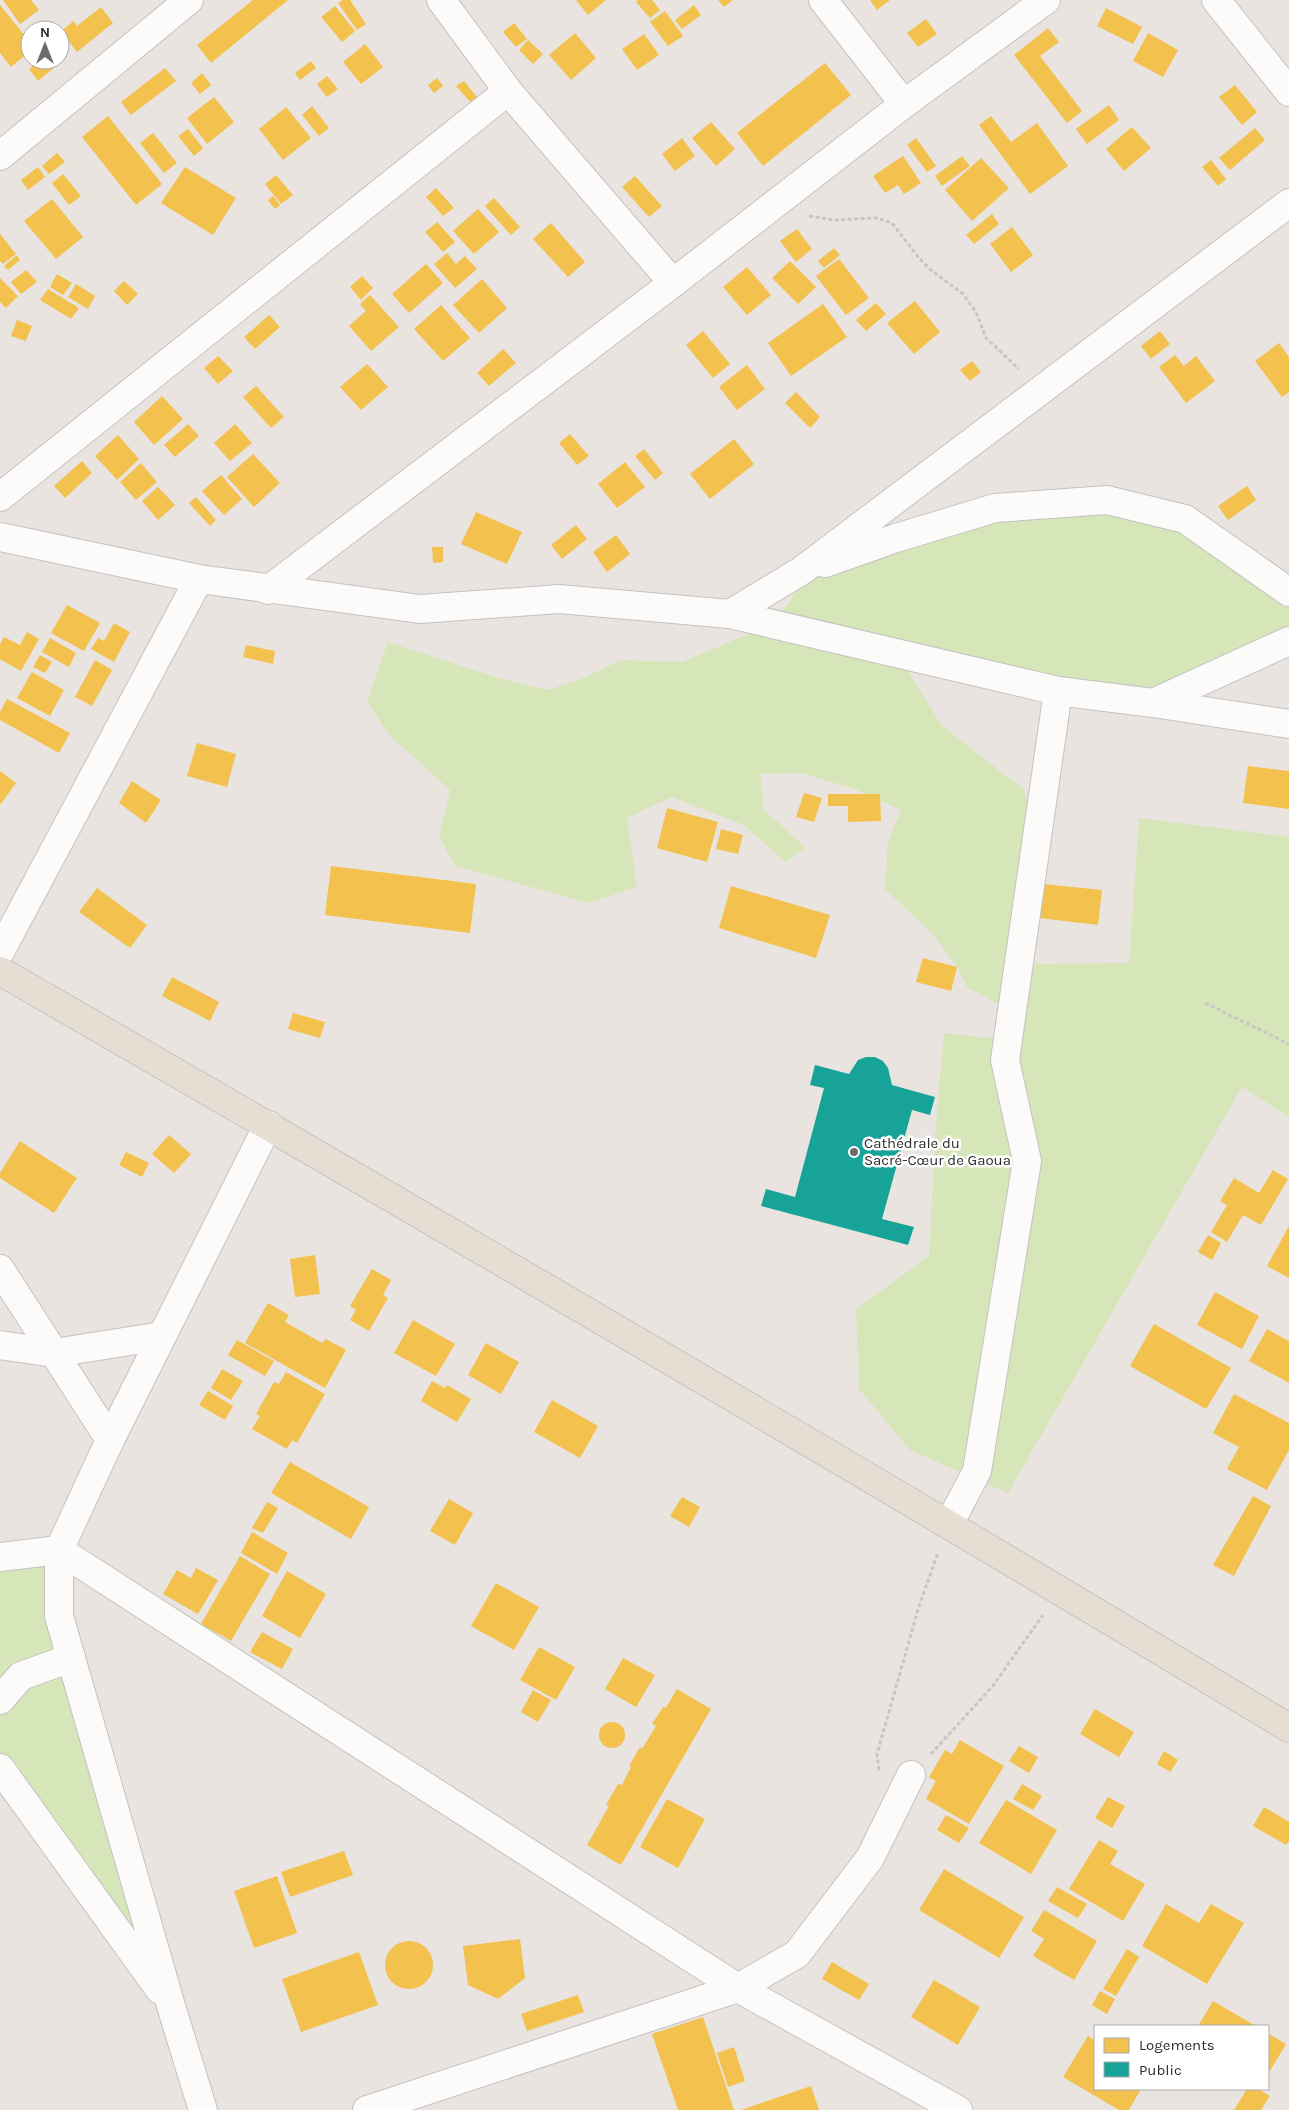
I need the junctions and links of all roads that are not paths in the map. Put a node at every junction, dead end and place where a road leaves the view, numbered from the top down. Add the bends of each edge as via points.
1 (189, 0) edge
2 (441, 0) edge
3 (823, 0) edge
4 (1046, 0) edge
5 (1216, 0) edge
6 (508, 91) junction
7 (1289, 92) edge
8 (904, 104) junction
9 (0, 156) edge
10 (1289, 203) edge
11 (672, 282) junction
12 (0, 497) edge
13 (0, 537) edge
14 (801, 571) junction
15 (199, 579) junction
16 (268, 590) junction
17 (1289, 592) edge
18 (730, 614) junction
19 (1289, 641) edge
20 (1058, 691) junction
21 (1153, 703) junction
22 (1289, 724) edge
23 (0, 952) edge
24 (0, 971) edge
25 (268, 1125) junction
26 (0, 1269) edge
27 (162, 1336) junction
28 (0, 1345) edge
29 (54, 1353) junction
30 (110, 1440) junction
31 (949, 1524) junction
32 (59, 1550) junction
33 (0, 1557) edge
34 (71, 1658) junction
35 (0, 1700) edge
36 (1289, 1728) edge
37 (0, 1768) edge
38 (912, 1775) road end
39 (738, 1988) junction
40 (171, 2006) junction
41 (204, 2110) edge
42 (367, 2110) edge
43 (958, 2110) edge

1 - 9 street
2 - 6 street
3 - 8 street
4 - 8 street
5 - 7 street
6 - 11 street
6 - 12 street
8 - 11 street
10 - 14 street
11 - 16 street
13 - 15 street
14 - 17 street via 995,508 1107,500 1185,519
14 - 18 street
15 - 16 street
15 - 23 street
16 - 18 street via 420,609 559,599
18 - 20 street
19 - 21 street
20 - 21 street
20 - 31 street via 1005,1060 1027,1161 977,1471
21 - 22 street
24 - 25 main road
25 - 27 street
25 - 31 main road
26 - 29 street
27 - 29 street
27 - 30 street
28 - 29 street
29 - 30 street
30 - 32 street
31 - 36 main road
32 - 33 street
32 - 34 street via 59,1616
32 - 39 street
34 - 35 street via 21,1676
34 - 40 street
37 - 40 street
38 - 39 street via 870,1858 797,1954
39 - 42 street
39 - 43 street
40 - 41 street

